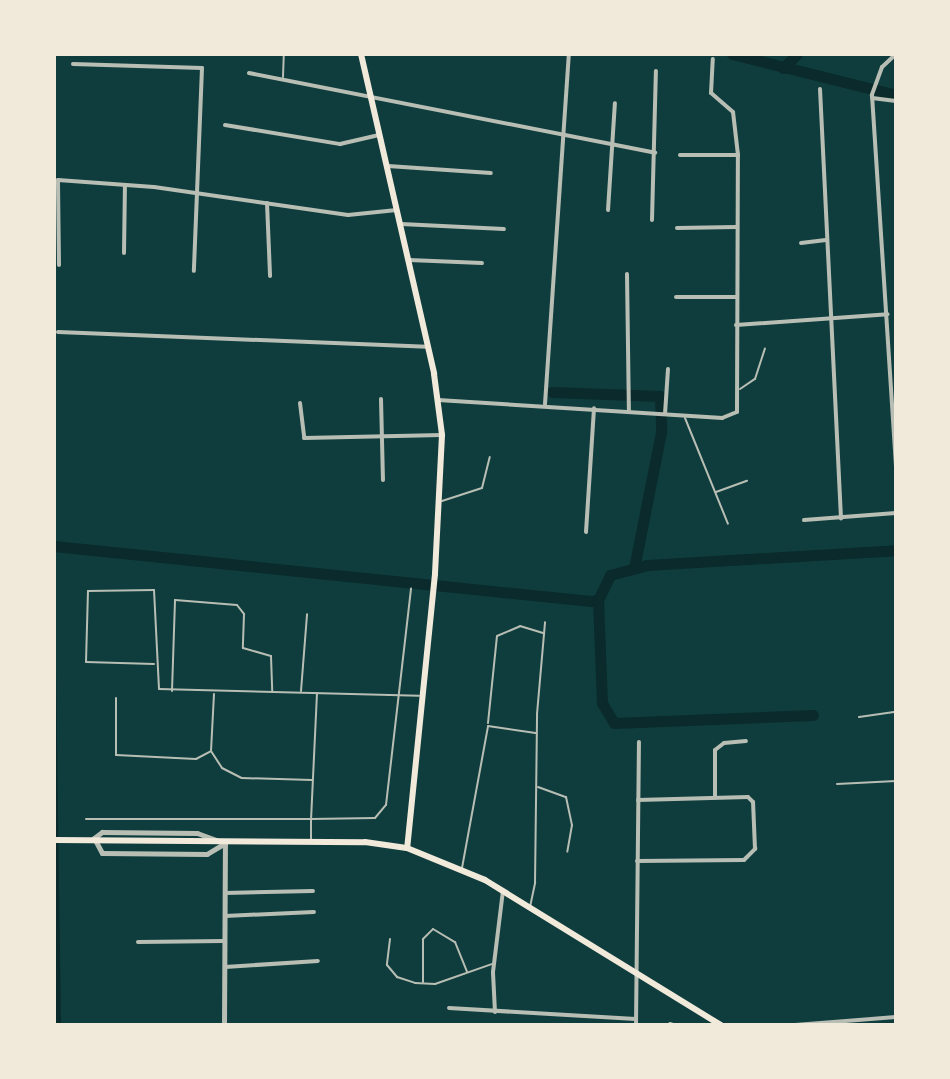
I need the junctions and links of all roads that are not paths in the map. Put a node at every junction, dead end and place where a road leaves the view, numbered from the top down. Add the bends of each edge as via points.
1 (284, 54) edge
2 (361, 54) edge
3 (569, 54) edge
4 (896, 54) edge
5 (713, 59) dead end
6 (73, 64) dead end
7 (656, 71) dead end
8 (249, 73) dead end
9 (282, 79) junction
10 (820, 89) dead end
11 (373, 95) junction
12 (872, 97) junction
13 (896, 101) edge
14 (615, 103) dead end
15 (225, 125) dead end
16 (381, 135) junction
17 (560, 138) junction
18 (611, 146) junction
19 (655, 153) junction
20 (680, 155) dead end
21 (738, 155) junction
22 (388, 166) junction
23 (491, 173) dead end
24 (125, 185) junction
25 (195, 193) junction
26 (267, 203) junction
27 (397, 210) junction
28 (608, 210) dead end
29 (652, 220) dead end
30 (401, 224) junction
31 (736, 227) junction
32 (677, 228) dead end
33 (504, 229) dead end
34 (826, 240) junction
35 (801, 243) dead end
36 (124, 253) dead end
37 (406, 260) junction
38 (482, 263) dead end
39 (59, 265) dead end
40 (194, 271) dead end
41 (627, 274) dead end
42 (270, 276) dead end
43 (676, 297) dead end
44 (736, 297) junction
45 (888, 314) junction
46 (830, 321) junction
47 (736, 325) junction
48 (58, 332) dead end
49 (427, 347) junction
50 (765, 349) dead end
51 (668, 369) dead end
52 (893, 371) edge
53 (740, 389) junction
54 (381, 399) dead end
55 (438, 399) junction
56 (300, 403) dead end
57 (545, 404) junction
58 (594, 408) junction
59 (629, 411) junction
60 (665, 414) junction
61 (684, 415) junction
62 (442, 435) junction
63 (381, 437) junction
64 (490, 457) dead end
65 (896, 471) edge
66 (383, 480) dead end
67 (747, 481) dead end
68 (715, 493) junction
69 (441, 501) junction
70 (896, 513) edge
71 (841, 518) junction
72 (804, 520) dead end
73 (728, 524) dead end
74 (586, 532) dead end
75 (411, 588) dead end
76 (307, 614) dead end
77 (545, 622) dead end
78 (544, 633) junction
79 (154, 664) junction
80 (272, 691) junction
81 (172, 692) junction
82 (214, 692) junction
83 (301, 692) junction
84 (317, 692) junction
85 (401, 692) junction
86 (420, 696) junction
87 (116, 698) dead end
88 (896, 712) edge
89 (859, 717) dead end
90 (488, 726) junction
91 (537, 733) junction
92 (746, 741) dead end
93 (639, 742) dead end
94 (211, 751) junction
95 (313, 780) junction
96 (896, 781) edge
97 (837, 784) dead end
98 (537, 787) junction
99 (715, 797) junction
100 (638, 800) junction
101 (86, 819) dead end
102 (311, 819) junction
103 (54, 840) edge
104 (311, 842) junction
105 (225, 843) junction
106 (407, 848) junction
107 (567, 852) dead end
108 (637, 861) junction
109 (462, 870) junction
110 (503, 890) junction
111 (313, 891) dead end
112 (225, 893) junction
113 (530, 909) junction
114 (314, 912) dead end
115 (225, 916) junction
116 (390, 939) dead end
117 (225, 941) junction
118 (138, 942) dead end
119 (318, 961) dead end
120 (493, 963) junction
121 (225, 967) junction
122 (635, 970) junction
123 (467, 972) junction
124 (423, 983) junction
125 (449, 1008) dead end
126 (495, 1012) junction
127 (896, 1017) edge
128 (636, 1022) edge
129 (224, 1025) edge
130 (721, 1025) edge
131 (795, 1025) edge

1 - 9 lane
2 - 11 main road
3 - 17 street
4 - 12 street via 876,80
5 - 21 street via 711,93 733,112
6 - 25 street via 202,68
7 - 19 street
8 - 9 street
9 - 11 street
10 - 34 street
11 - 16 main road
11 - 17 street
12 - 13 street
12 - 45 street
14 - 18 street
15 - 16 street via 340,144
16 - 22 main road
17 - 18 street
17 - 57 street
18 - 19 street
18 - 28 street
19 - 29 street
20 - 21 street
21 - 31 street
22 - 23 street
22 - 27 main road
24 - 25 street
24 - 36 street
24 - 39 street via 58,180
25 - 26 street
25 - 40 street
26 - 27 street via 348,215
26 - 42 street
27 - 30 main road
30 - 33 street
30 - 37 main road
31 - 32 street
31 - 44 street
34 - 35 street
34 - 46 street
37 - 38 street
37 - 49 main road
41 - 59 street
43 - 44 street
44 - 47 street
45 - 46 street
45 - 52 street
46 - 47 street
46 - 71 street
47 - 53 street
48 - 49 street
49 - 55 main road
50 - 53 lane via 755,379
51 - 60 street
52 - 65 street
53 - 61 street via 737,412 730,416
54 - 63 street
55 - 57 street
55 - 62 main road
56 - 63 street via 304,438
57 - 58 street
58 - 59 street
58 - 74 street
59 - 60 street
60 - 61 street
61 - 68 lane
62 - 63 street
62 - 69 main road
63 - 66 street
64 - 69 lane via 482,488
67 - 68 lane
68 - 73 lane
69 - 86 main road
70 - 71 street
71 - 72 street
75 - 85 lane
76 - 83 lane
77 - 78 lane
78 - 90 lane via 520,626 497,636
78 - 91 lane
79 - 79 lane via 154,590 88,591 86,662
79 - 81 lane via 158,688
80 - 81 lane via 271,656 243,648 244,614 237,605 175,600
80 - 82 lane
80 - 83 lane
81 - 82 lane
82 - 94 lane
83 - 84 lane
84 - 85 lane
84 - 95 lane
85 - 86 lane
85 - 102 lane via 384,813 375,818
86 - 106 main road
87 - 94 lane via 116,755 196,759
88 - 89 lane
90 - 91 lane
90 - 109 lane
91 - 98 lane
92 - 99 street via 724,743 715,750
93 - 100 street
94 - 95 lane via 222,768 242,778
95 - 102 lane
96 - 97 lane
98 - 107 lane via 566,797 572,825
98 - 113 lane
99 - 100 street
99 - 108 street via 741,795 753,802 755,849 750,856
100 - 108 street
101 - 102 lane
102 - 104 lane
103 - 105 main road
104 - 105 main road
104 - 106 main road
105 - 105 street via 207,854 102,853 94,838 102,832 197,833
105 - 112 street
106 - 109 main road
108 - 122 street
109 - 110 main road
110 - 113 main road
110 - 120 street
111 - 112 street
112 - 115 street
113 - 122 main road
114 - 115 street
115 - 117 street
116 - 124 lane via 387,965 397,977
117 - 118 street
117 - 121 street
119 - 121 street
120 - 123 lane
120 - 126 street
121 - 129 street
122 - 128 street
122 - 130 main road
123 - 124 lane
123 - 124 lane via 455,942 433,929 423,939
125 - 126 street
126 - 128 street
127 - 131 street

